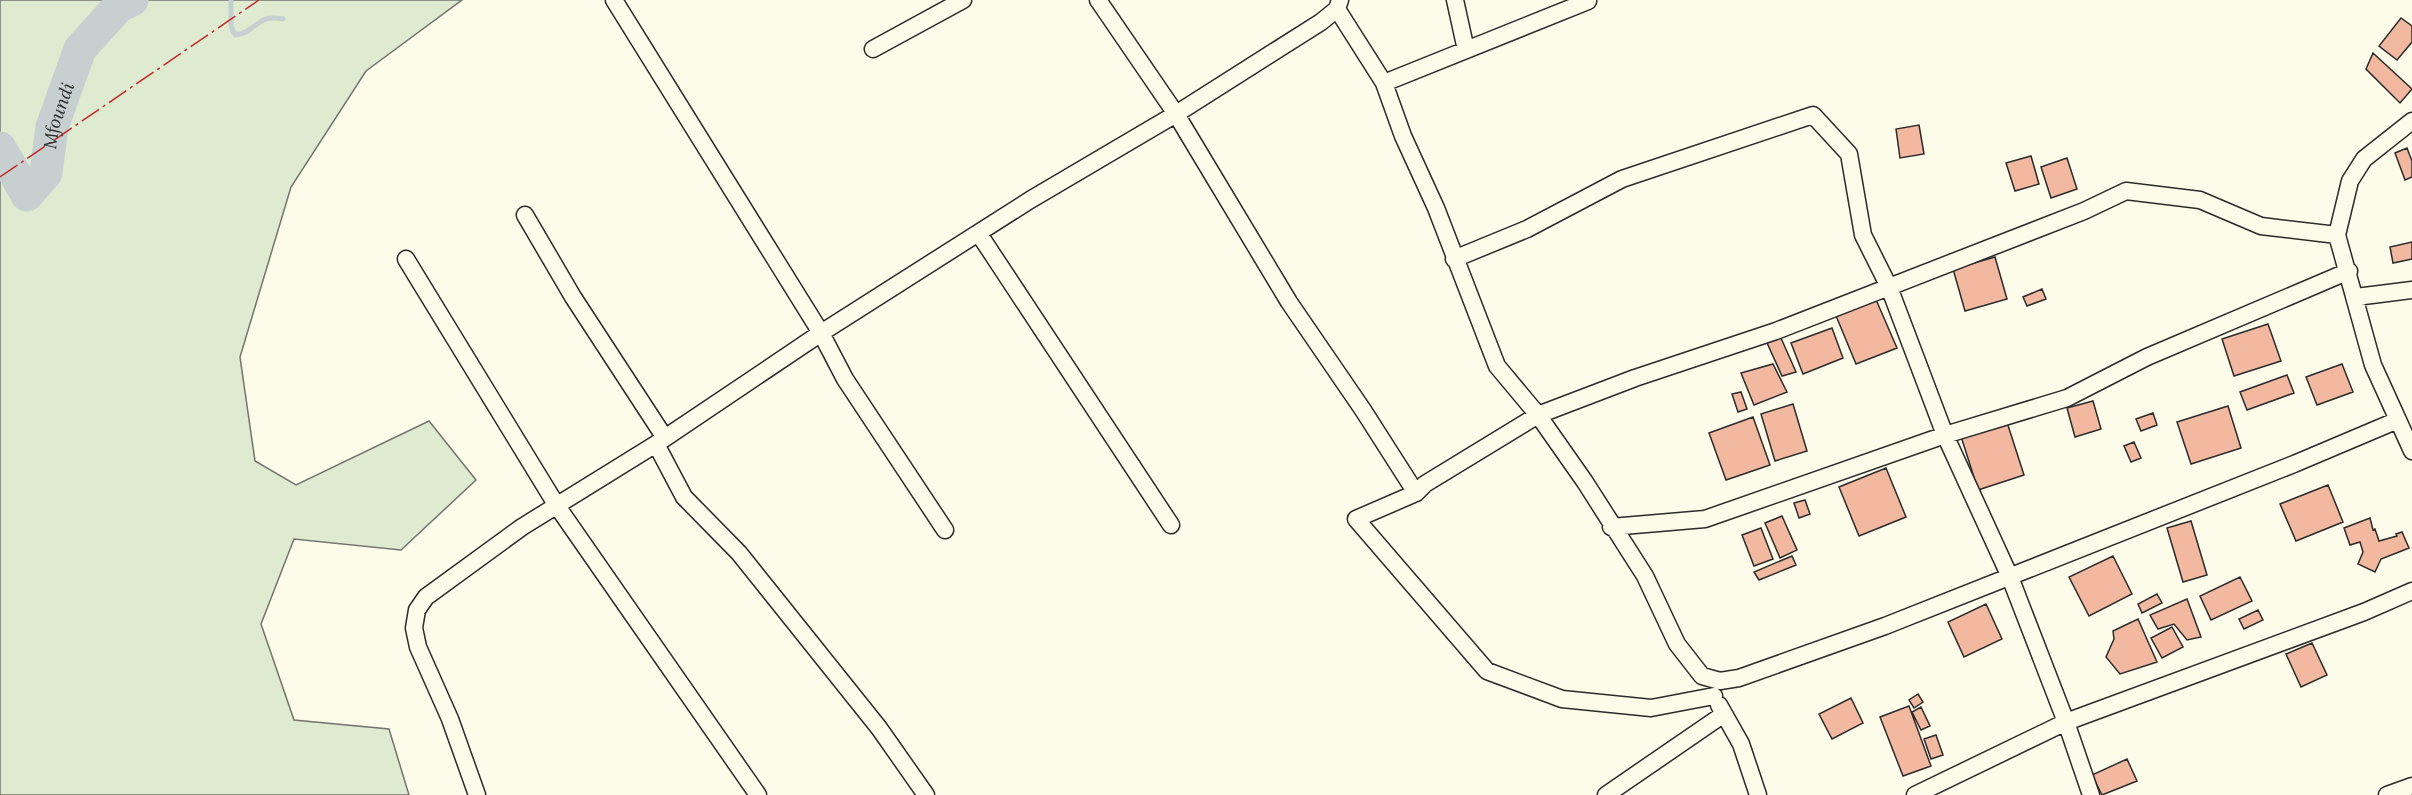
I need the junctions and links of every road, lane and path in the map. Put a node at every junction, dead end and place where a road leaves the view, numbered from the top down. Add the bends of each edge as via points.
1 (614, 0) edge
2 (963, 0) edge
3 (1098, 0) edge
4 (1455, 0) edge
5 (1588, 1) edge
6 (1339, 4) edge
7 (873, 49) dead end
8 (1466, 50) junction
9 (1384, 82) junction
10 (1176, 114) junction
11 (2412, 121) edge
12 (525, 215) dead end
13 (979, 234) junction
14 (2337, 235) junction
15 (406, 259) dead end
16 (1454, 259) junction
17 (2349, 271) junction
18 (1889, 286) junction
19 (2412, 290) edge
20 (2356, 297) junction
21 (822, 333) junction
22 (1538, 415) junction
23 (2398, 420) junction
24 (1945, 435) junction
25 (661, 441) junction
26 (2412, 451) edge
27 (1416, 493) junction
28 (557, 506) junction
29 (1171, 525) dead end
30 (1611, 527) junction
31 (945, 530) dead end
32 (2010, 577) junction
33 (2412, 591) edge
34 (1702, 675) junction
35 (1714, 696) junction
36 (1724, 714) junction
37 (2066, 722) junction
38 (2412, 786) edge
39 (477, 795) edge
40 (758, 795) edge
41 (926, 795) edge
42 (1606, 795) edge
43 (1758, 795) edge
44 (1915, 795) edge
45 (2091, 795) edge
46 (2386, 795) edge

1 - 21 street
2 - 7 street
3 - 10 street
4 - 8 street
5 - 8 street
6 - 9 street
6 - 10 street via 1321,22
8 - 9 street
9 - 16 street via 1402,136 1436,208
10 - 13 street
10 - 27 street via 1289,302
11 - 14 street via 2364,159 2350,181
12 - 25 street
13 - 21 street
13 - 29 street
14 - 17 street
14 - 18 street via 2261,226 2200,200 2126,191
15 - 28 street
16 - 18 street via 1527,229 1622,179 1813,115 1850,154 1863,235
16 - 22 street via 1497,366
17 - 20 street
17 - 24 street via 2147,357 2067,398
18 - 22 street via 1776,331
18 - 24 street
19 - 20 street
20 - 23 street via 2373,365
21 - 25 street
21 - 31 street via 845,379
22 - 27 street
22 - 30 street
23 - 26 street
23 - 32 street
24 - 30 street via 1705,519
24 - 32 street
25 - 28 street
25 - 41 street via 684,496 739,552 879,728
27 - 35 street via 1356,519 1487,670 1562,699 1651,708
28 - 39 street via 426,597 417,610 414,628 418,647 450,719
28 - 40 street
30 - 34 street via 1645,576 1677,644
32 - 34 street via 1739,678 1720,681
32 - 37 street
33 - 37 street
34 - 35 street
35 - 36 street
36 - 42 street
36 - 43 street via 1741,744
37 - 44 street
37 - 45 street
38 - 46 street

